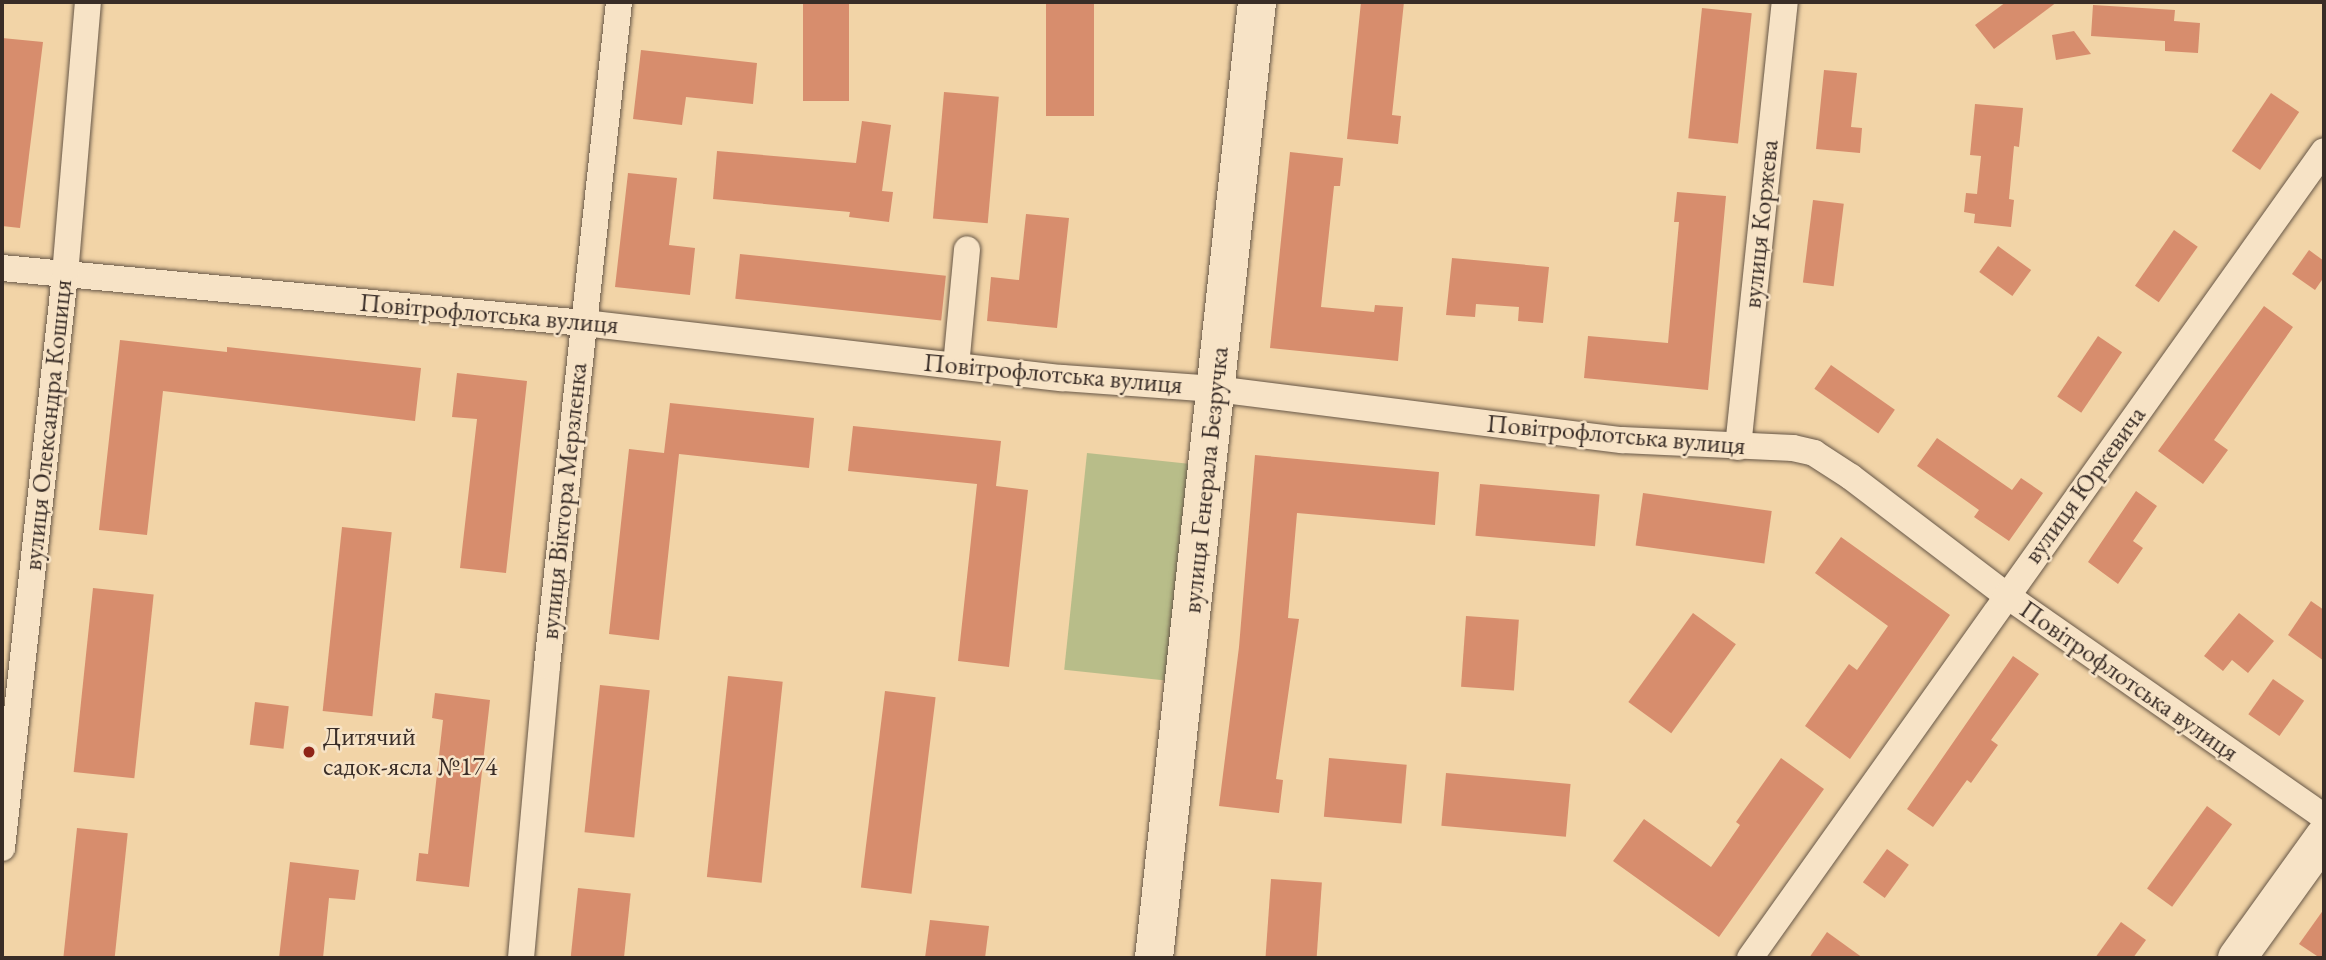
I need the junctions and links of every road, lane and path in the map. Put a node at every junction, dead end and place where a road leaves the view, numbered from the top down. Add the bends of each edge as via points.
1 (88, 2) edge
2 (619, 2) edge
3 (1257, 2) edge
4 (1785, 2) edge
5 (2324, 151) edge
6 (967, 250) dead end
7 (2, 268) edge
8 (65, 275) junction
9 (584, 323) junction
10 (956, 366) junction
11 (1216, 389) junction
12 (1738, 447) junction
13 (2006, 595) junction
14 (2324, 817) edge
15 (2324, 837) edge
16 (2, 848) edge
17 (521, 958) edge
18 (1154, 958) edge
19 (1751, 958) edge
20 (2238, 958) edge

1 - 8 street, вулиця Олександра Кошиця
2 - 9 street, вулиця Віктора Мерзленка
3 - 11 street, вулиця Генерала Безручка
4 - 12 street, вулиця Коржева
5 - 13 street, вулиця Юркевича
6 - 10 street
7 - 8 street, Повітрофлотська вулиця
8 - 9 street, Повітрофлотська вулиця
8 - 16 street, вулиця Олександра Кошиця
9 - 10 street, Повітрофлотська вулиця
9 - 17 street, вулиця Віктора Мерзленка
10 - 11 street, Повітрофлотська вулиця
11 - 12 street, Повітрофлотська вулиця via 1559,433
11 - 18 street, вулиця Генерала Безручка
12 - 13 street, Повітрофлотська вулиця via 1814,453
13 - 14 street, Повітрофлотська вулиця
13 - 19 street, вулиця Юркевича
15 - 20 street

